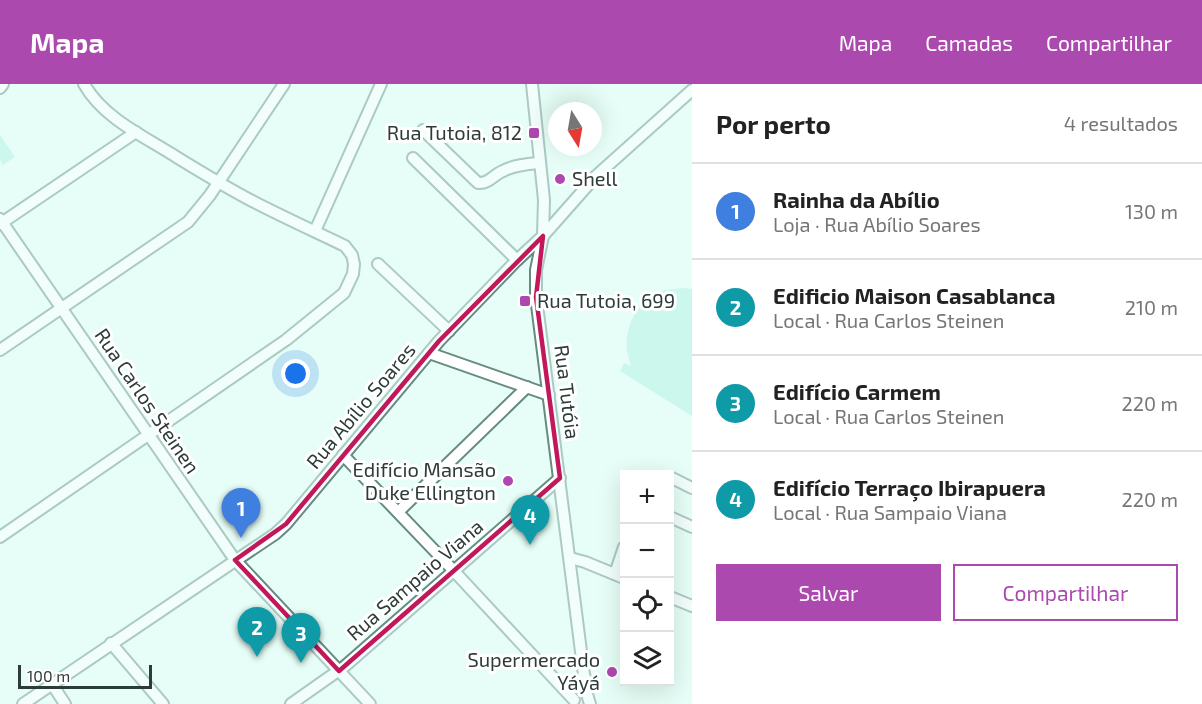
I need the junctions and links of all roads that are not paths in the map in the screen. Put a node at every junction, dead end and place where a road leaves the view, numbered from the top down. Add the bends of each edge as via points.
1 (3, 84) edge
2 (84, 84) edge
3 (284, 84) edge
4 (381, 84) edge
5 (532, 84) edge
6 (0, 88) edge
7 (692, 90) edge
8 (423, 130) dead end
9 (136, 132) junction
10 (413, 158) dead end
11 (540, 163) junction
12 (218, 182) junction
13 (1, 222) edge
14 (315, 231) junction
15 (543, 236) junction
16 (517, 260) junction
17 (378, 264) dead end
18 (61, 308) junction
19 (449, 331) junction
20 (0, 350) edge
21 (429, 353) junction
22 (527, 387) junction
23 (549, 395) junction
24 (148, 435) junction
25 (343, 455) junction
26 (560, 478) junction
27 (674, 479) edge
28 (692, 488) edge
29 (398, 512) junction
30 (674, 519) edge
31 (692, 527) edge
32 (0, 537) edge
33 (570, 558) junction
34 (235, 560) junction
35 (453, 570) junction
36 (620, 576) edge
37 (674, 599) edge
38 (692, 606) edge
39 (111, 643) junction
40 (339, 671) junction
41 (585, 677) junction
42 (52, 684) junction
43 (561, 684) junction
44 (586, 691) junction
45 (572, 702) edge
46 (22, 704) edge
47 (65, 704) edge
48 (162, 704) edge
49 (291, 704) edge
50 (370, 704) edge
51 (590, 704) edge

1 - 6 street
2 - 9 street via 105,110
3 - 12 street
4 - 14 street
5 - 11 street, Rua Tutóia
7 - 15 street, Rua Abílio Soares via 596,176
8 - 11 street via 478,183 486,183 501,171
9 - 12 street
9 - 13 street
10 - 16 street
11 - 15 street, Rua Tutóia
12 - 14 street
12 - 18 street via 188,222
13 - 18 street, Rua Carlos Steinen
14 - 24 street via 345,246 352,255 354,274 344,293 286,340
15 - 16 street, Rua Abílio Soares
15 - 23 street, Rua Tutóia via 536,270 536,297
16 - 19 street, Rua Abílio Soares
17 - 19 street
18 - 20 street
18 - 24 street, Rua Carlos Steinen
19 - 21 street, Rua Abílio Soares
21 - 22 street
21 - 25 street, Rua Abílio Soares
22 - 23 street
22 - 29 street
23 - 26 street, Rua Tutóia
24 - 32 street
24 - 34 street, Rua Carlos Steinen
25 - 29 street
25 - 34 street, Rua Abílio Soares via 286,524
26 - 33 street, Rua Tutóia
26 - 35 street, Rua Sampaio Viana
27 - 28 street
29 - 35 street
30 - 31 street
33 - 36 street
33 - 41 street, Rua Tutóia
34 - 39 street, Rua Abílio Soares
34 - 40 street, Rua Carlos Steinen
35 - 40 street, Rua Sampaio Viana
35 - 43 street
37 - 38 street
39 - 42 street, Rua Abílio Soares
39 - 48 street
40 - 49 street, Rua Sampaio Viana
40 - 50 street, Rua Carlos Steinen
41 - 43 street
41 - 44 street, Rua Tutóia
42 - 46 street, Rua Abílio Soares
42 - 47 street
43 - 45 street
44 - 45 street
44 - 51 street, Rua Tutóia
45 - 51 street

